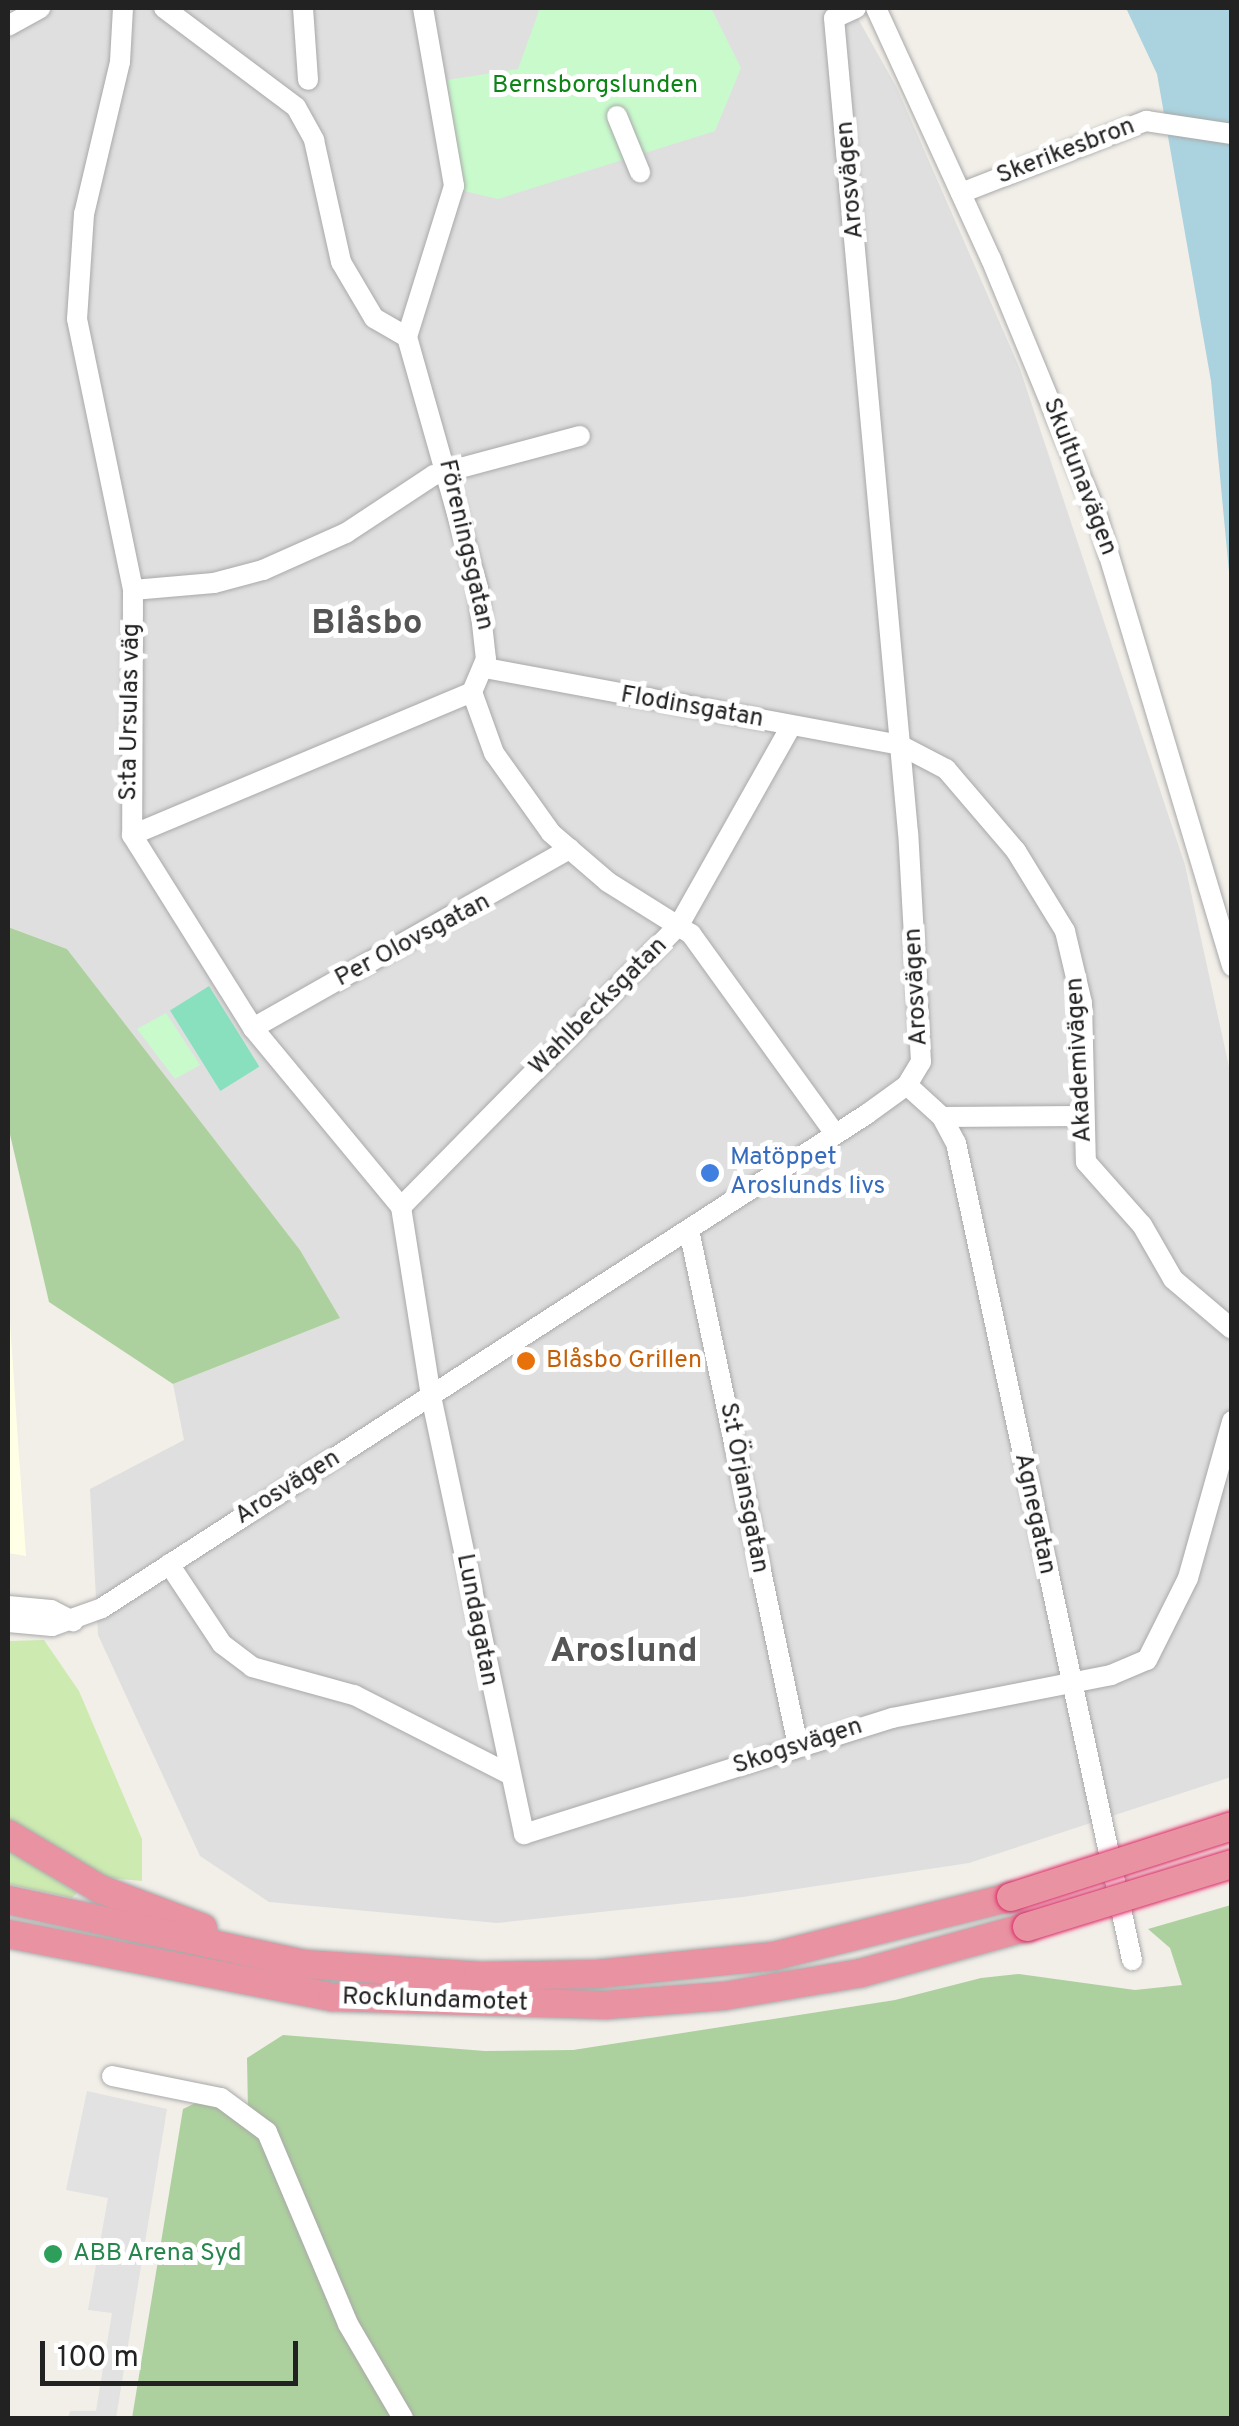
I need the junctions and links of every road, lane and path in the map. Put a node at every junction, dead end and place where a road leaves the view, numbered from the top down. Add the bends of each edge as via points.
1 (40, 8) edge
2 (123, 8) edge
3 (164, 8) edge
4 (303, 8) edge
5 (423, 8) edge
6 (856, 8) edge
7 (876, 8) edge
8 (834, 13) edge
9 (8, 26) edge
10 (308, 80) dead end
11 (617, 116) dead end
12 (1232, 134) edge
13 (640, 172) dead end
14 (961, 193) junction
15 (407, 337) junction
16 (580, 436) dead end
17 (449, 470) junction
18 (133, 590) junction
19 (484, 668) junction
20 (472, 692) junction
21 (790, 726) junction
22 (900, 745) junction
23 (132, 835) junction
24 (570, 850) junction
25 (679, 925) junction
26 (1232, 966) edge
27 (253, 1028) junction
28 (907, 1085) junction
29 (1080, 1116) junction
30 (942, 1117) junction
31 (835, 1134) junction
32 (401, 1207) junction
33 (689, 1230) junction
34 (1232, 1329) edge
35 (430, 1396) junction
36 (1232, 1421) edge
37 (169, 1564) junction
38 (8, 1606) edge
39 (73, 1621) junction
40 (8, 1622) edge
41 (1069, 1681) junction
42 (798, 1746) junction
43 (507, 1773) junction
44 (1232, 1826) edge
45 (532, 1832) joint
46 (8, 1834) edge
47 (1232, 1864) edge
48 (8, 1900) edge
49 (172, 1928) junction
50 (8, 1934) edge
51 (8, 1952) edge
52 (1132, 1960) dead end
53 (104, 1961) junction
54 (112, 2076) dead end
55 (404, 2418) edge

1 - 9 street
2 - 18 street, S:ta Ursulas väg via 120,62 84,214 76,319
3 - 15 street via 296,106 314,140 341,262 374,318
4 - 10 street
5 - 15 street via 454,186
6 - 8 street, Arosvägen
7 - 14 street, Skultunavägen
8 - 22 street, Arosvägen
11 - 13 street
12 - 14 street, Skerikesbron via 1146,121
14 - 26 street, Skultunavägen via 1098,519
15 - 17 street, Föreningsgatan
16 - 17 street
17 - 18 street via 346,533 263,570
17 - 19 street, Föreningsgatan via 486,626
18 - 23 street, S:ta Ursulas väg
19 - 20 street, Föreningsgatan
19 - 21 street, Flodinsgatan
20 - 23 street
20 - 24 street via 515,788
21 - 22 street, Flodinsgatan
21 - 25 street, Wahlbecksgatan
22 - 28 street, Arosvägen via 920,1062
22 - 29 street, Akademivägen via 946,769 1016,851 1066,931 1082,1003
23 - 27 street, S:ta Ursulas väg
24 - 25 street via 643,907
24 - 27 street, Per Olovsgatan
25 - 31 street
25 - 32 street, Wahlbecksgatan
27 - 32 street, S:ta Ursulas väg
28 - 30 street, Agnegatan
28 - 31 street, Arosvägen
29 - 30 street
29 - 34 street, Akademivägen via 1086,1162 1142,1224 1173,1279
30 - 41 street, Agnegatan via 956,1143
31 - 33 street, Arosvägen
32 - 35 street
33 - 35 street, Arosvägen
33 - 42 street, S:t Örjansgatan
35 - 37 street, Arosvägen
35 - 43 street, Lundagatan
36 - 41 street via 1188,1578 1161,1640 1147,1660 1124,1671
37 - 39 street, Arosvägen
37 - 43 street via 222,1644 252,1667 354,1695
38 - 39 street via 50,1610
39 - 40 street, Arosvägen
41 - 42 street, Skogsvägen via 892,1718
41 - 52 street, Agnegatan
42 - 45 street, Skogsvägen
43 - 45 street, Lundagatan via 524,1834
44 - 49 highway, bridge via 840,1944 597,1974 478,1976 304,1964
46 - 49 highway
47 - 53 highway, Rocklundamotet, bridge via 861,1973 636,2002 461,2006 332,1997
48 - 49 highway via 112,1925
50 - 53 highway
51 - 53 highway
54 - 55 street via 221,2098 267,2132 348,2324

